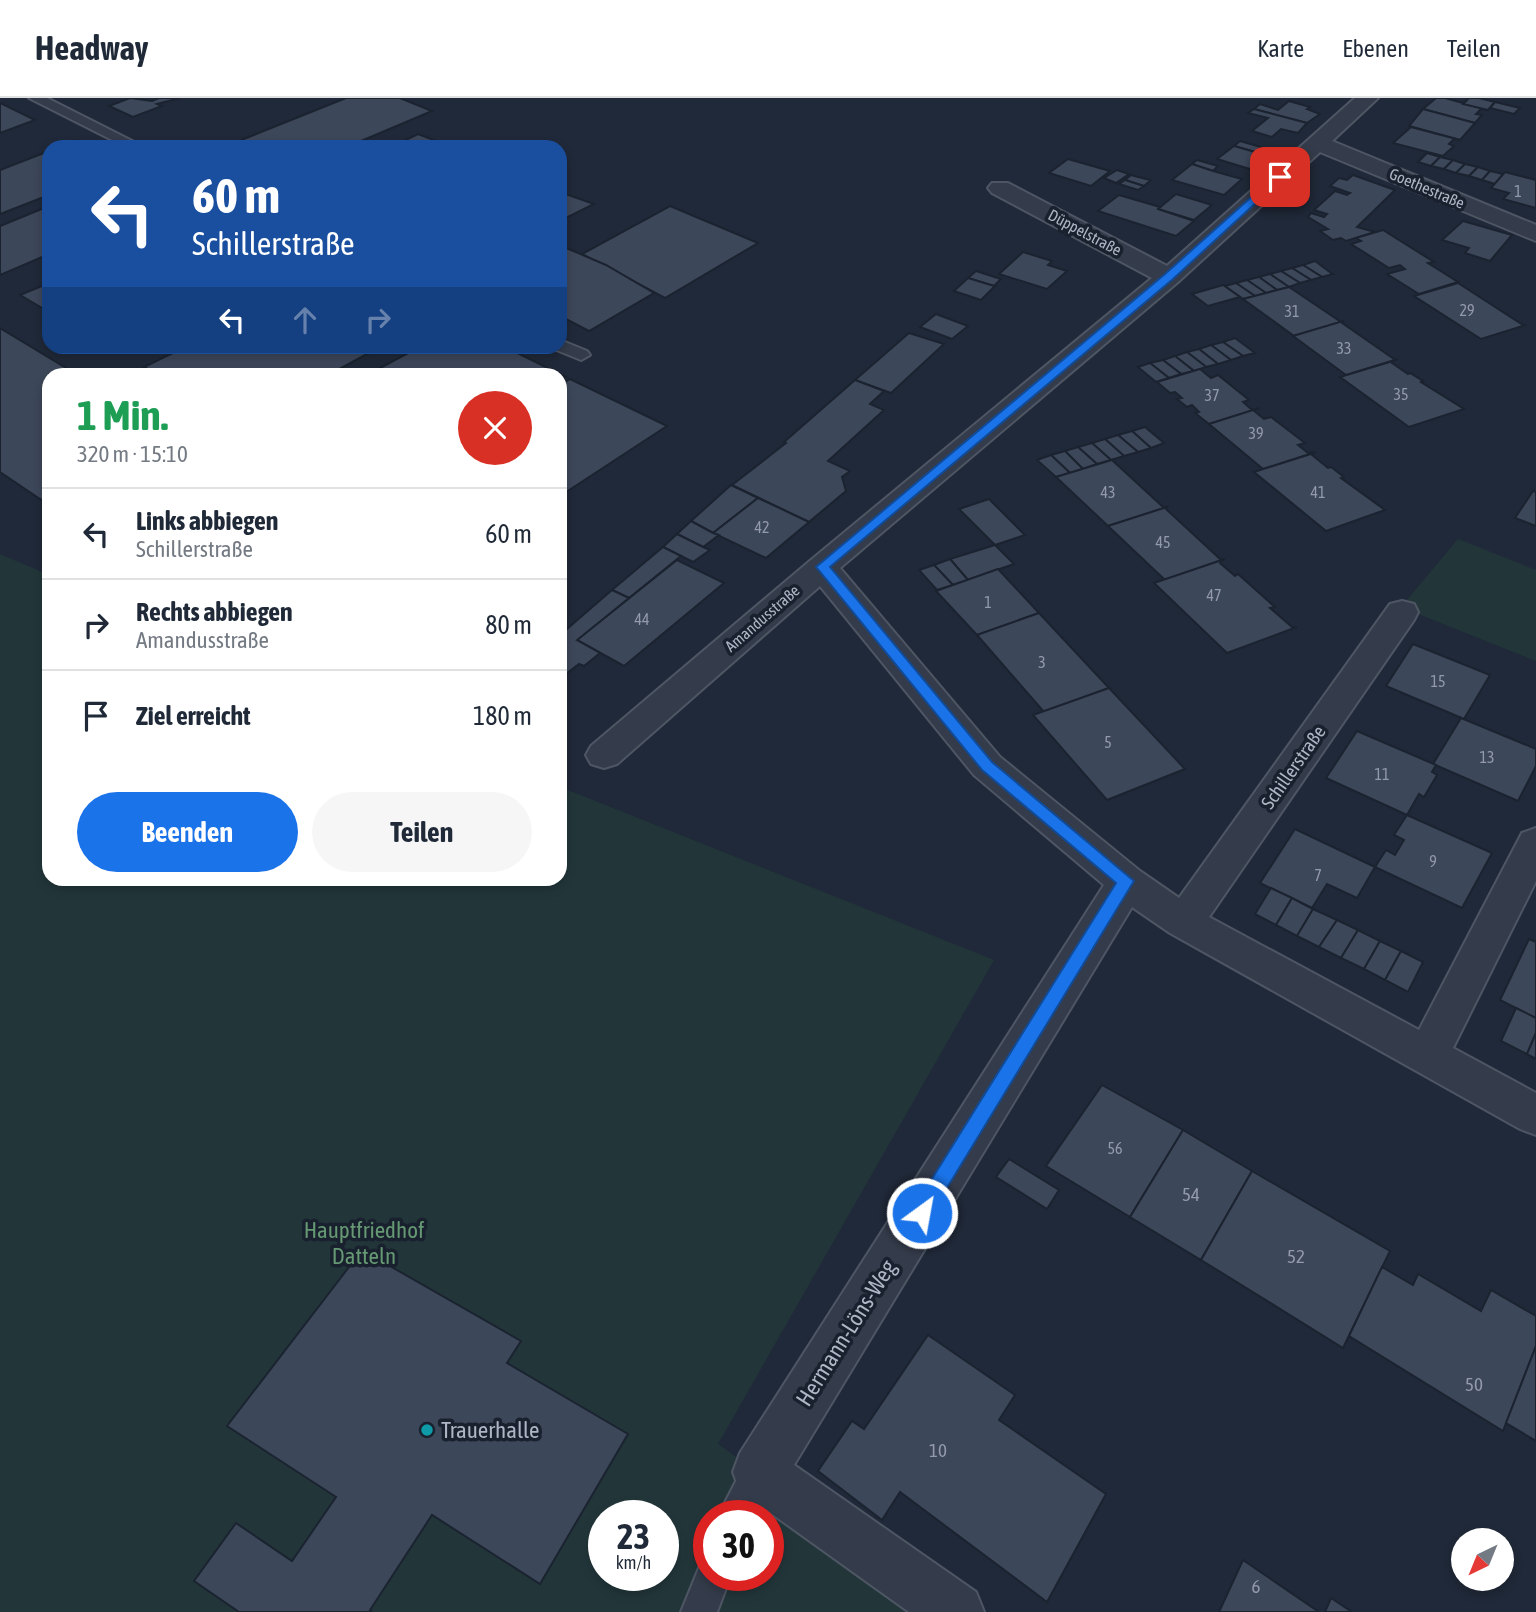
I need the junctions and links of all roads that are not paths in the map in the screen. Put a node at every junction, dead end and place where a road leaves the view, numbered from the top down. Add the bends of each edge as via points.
1 (36, 98) edge
2 (1367, 98) edge
3 (123, 140) edge
4 (1317, 143) junction
5 (1000, 188) dead end
6 (1536, 234) edge
7 (1169, 276) junction
8 (567, 348) edge
9 (581, 355) dead end
10 (822, 567) junction
11 (1402, 612) dead end
12 (604, 755) dead end
13 (1536, 843) edge
14 (1126, 881) junction
15 (1184, 922) junction
16 (1427, 1057) junction
17 (1536, 1115) edge
18 (759, 1472) junction
19 (744, 1500) edge
20 (707, 1591) edge
21 (699, 1612) edge
22 (956, 1612) edge

1 - 3 lane
2 - 4 street, Amandusstraße
4 - 6 street, Goethestraße
4 - 7 street, Amandusstraße
5 - 7 street, Düppelstraße
7 - 10 street, Amandusstraße
8 - 9 lane
10 - 12 street, Amandusstraße
10 - 14 street via 987,766
11 - 15 street, Schillerstraße
13 - 16 street
14 - 15 street
14 - 18 street, Hermann-Löns-Weg
15 - 16 street
16 - 17 street
18 - 19 lane
18 - 22 street
20 - 21 lane

